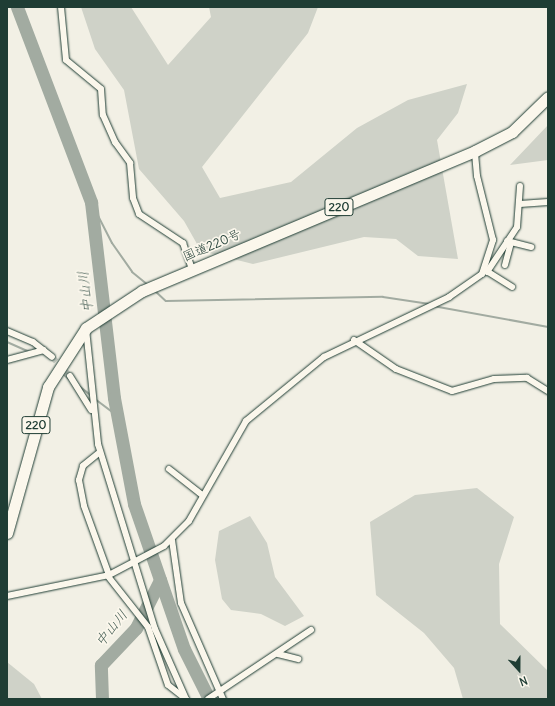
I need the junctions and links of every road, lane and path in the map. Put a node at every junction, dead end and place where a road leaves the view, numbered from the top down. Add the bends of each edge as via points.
1 (61, 7) edge
2 (548, 97) edge
3 (475, 150) junction
4 (520, 186) dead end
5 (548, 202) edge
6 (520, 204) junction
7 (509, 242) junction
8 (531, 247) dead end
9 (505, 265) dead end
10 (192, 269) junction
11 (486, 270) junction
12 (512, 287) dead end
13 (86, 328) junction
14 (7, 331) edge
15 (354, 340) junction
16 (44, 350) junction
17 (52, 357) tunnel mouth
18 (7, 360) edge
19 (70, 376) tunnel mouth
20 (548, 391) edge
21 (92, 411) junction
22 (100, 452) junction
23 (169, 469) dead end
24 (202, 496) junction
25 (7, 533) edge
26 (172, 540) junction
27 (137, 563) junction
28 (108, 575) junction
29 (7, 596) edge
30 (311, 630) dead end
31 (278, 654) junction
32 (298, 658) dead end
33 (219, 692) junction
34 (186, 699) edge
35 (208, 699) edge
36 (223, 699) edge

1 - 10 street via 66,60 101,89 103,115 115,142 130,162 133,198 140,214 183,243
2 - 3 highway, 国道220号 / 220 via 512,132
3 - 10 highway, 国道220号 / 220
3 - 11 street via 477,176 493,240
4 - 6 street
5 - 6 street
6 - 7 street via 517,227
7 - 8 street
7 - 9 street
7 - 11 street
10 - 13 highway, 国道220号 / 220 via 120,304
11 - 12 street
11 - 15 street via 467,287 449,297
13 - 21 street
13 - 25 highway, 国道220号 / 220 via 48,387
14 - 16 street
15 - 20 street via 396,369 452,391 494,379 527,378
15 - 24 street via 324,358 246,421
16 - 17 street
16 - 18 street
19 - 21 street
21 - 22 street
22 - 27 street
22 - 28 street via 83,466 79,480 84,506
23 - 24 street
24 - 26 street via 189,521
26 - 27 street
26 - 33 street via 179,597
27 - 28 street
27 - 34 street via 156,629
28 - 29 street
28 - 34 street via 148,627 168,685
30 - 31 street
31 - 32 street
31 - 33 street
33 - 35 street
33 - 36 street

